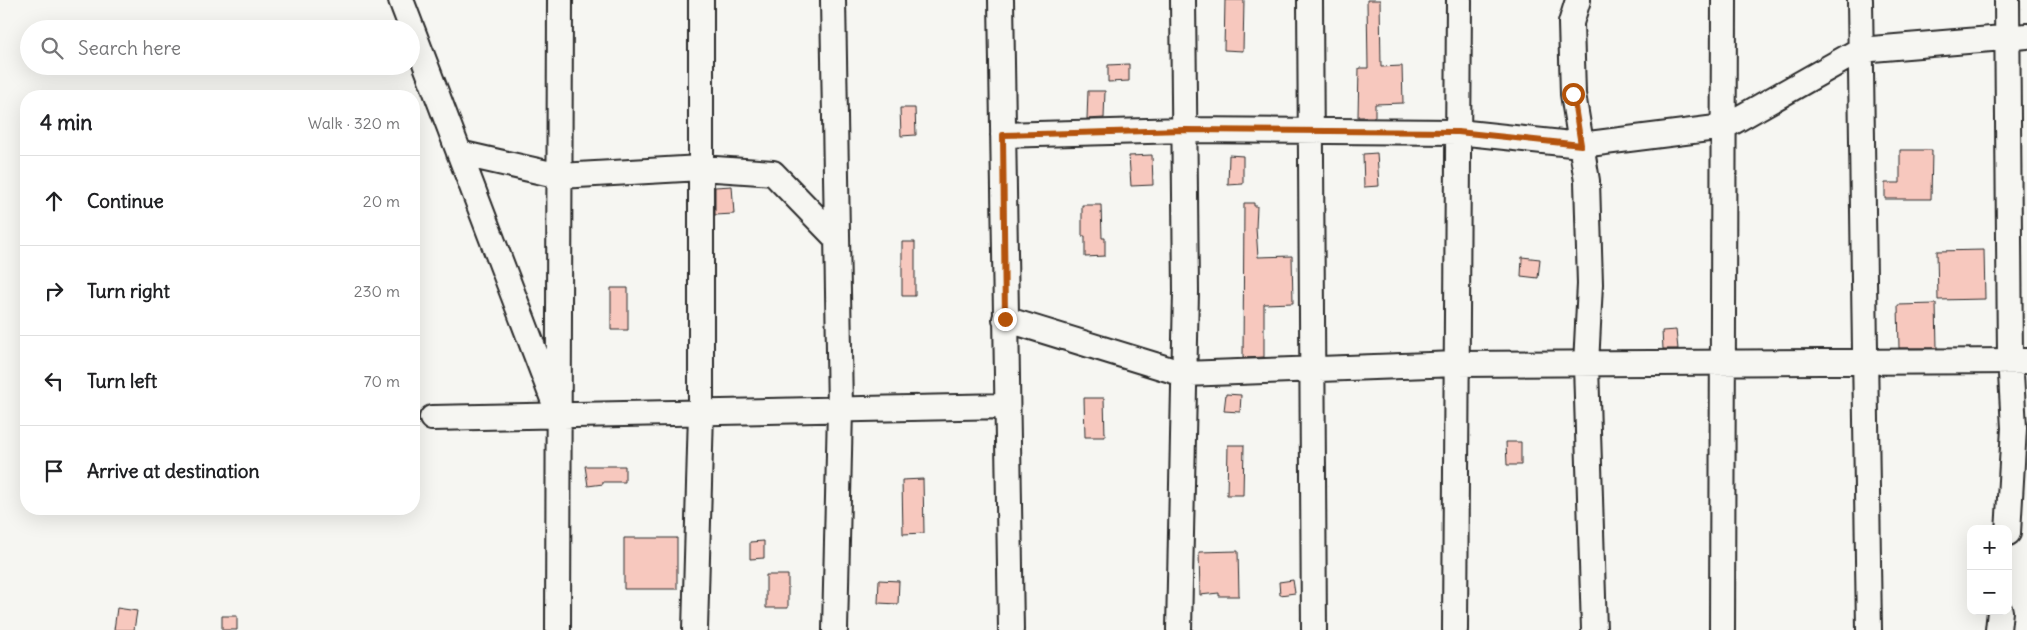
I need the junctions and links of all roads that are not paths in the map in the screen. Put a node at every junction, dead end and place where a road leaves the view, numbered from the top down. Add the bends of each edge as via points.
1 (400, 0) edge
2 (560, 0) edge
3 (701, 0) edge
4 (833, 0) edge
5 (1001, 0) edge
6 (1183, 0) edge
7 (1310, 0) edge
8 (1458, 0) edge
9 (1578, 0) edge
10 (1724, 0) edge
11 (1860, 0) edge
12 (2007, 0) edge
13 (408, 20) edge
14 (2017, 37) edge
15 (1860, 50) junction
16 (420, 52) edge
17 (1724, 128) junction
18 (1184, 130) junction
19 (1311, 131) junction
20 (1458, 132) junction
21 (1003, 135) junction
22 (1581, 145) junction
23 (459, 153) junction
24 (701, 168) junction
25 (560, 176) junction
26 (837, 239) junction
27 (1005, 319) junction
28 (2019, 361) edge
29 (1865, 362) junction
30 (1723, 363) junction
31 (1457, 364) junction
32 (1586, 365) junction
33 (1312, 369) junction
34 (1184, 374) junction
35 (1006, 406) junction
36 (840, 409) junction
37 (701, 412) junction
38 (559, 415) junction
39 (432, 418) dead end
40 (2008, 525) edge
41 (2000, 615) edge
42 (558, 630) edge
43 (695, 630) edge
44 (835, 630) edge
45 (1011, 630) edge
46 (1179, 630) edge
47 (1314, 630) edge
48 (1455, 630) edge
49 (1594, 630) edge
50 (1722, 630) edge
51 (1869, 630) edge
52 (1998, 630) edge

1 - 13 street
2 - 25 street
3 - 24 street
4 - 26 street
5 - 21 street
6 - 18 street
7 - 19 street
8 - 20 street
9 - 22 street via 1571,23 1573,94
10 - 17 street
11 - 15 street
12 - 14 street
14 - 15 street
14 - 28 street
15 - 17 street
15 - 29 street
16 - 23 street
17 - 22 street
17 - 30 street
18 - 19 street
18 - 21 street
18 - 34 street
19 - 20 street
19 - 33 street
20 - 22 street
20 - 31 street
21 - 27 street
22 - 32 street via 1587,181 1590,284
23 - 25 street
23 - 38 street
24 - 25 street
24 - 26 street via 773,173
24 - 37 street
25 - 38 street
26 - 36 street
27 - 34 street
27 - 35 street
28 - 29 street
28 - 40 street
29 - 30 street
29 - 51 street
30 - 32 street
30 - 50 street
31 - 32 street
31 - 33 street
31 - 48 street
32 - 49 street
33 - 34 street
33 - 47 street
34 - 46 street
35 - 36 street
35 - 45 street
36 - 37 street
36 - 44 street
37 - 38 street
37 - 43 street
38 - 39 street
38 - 42 street
41 - 52 street

